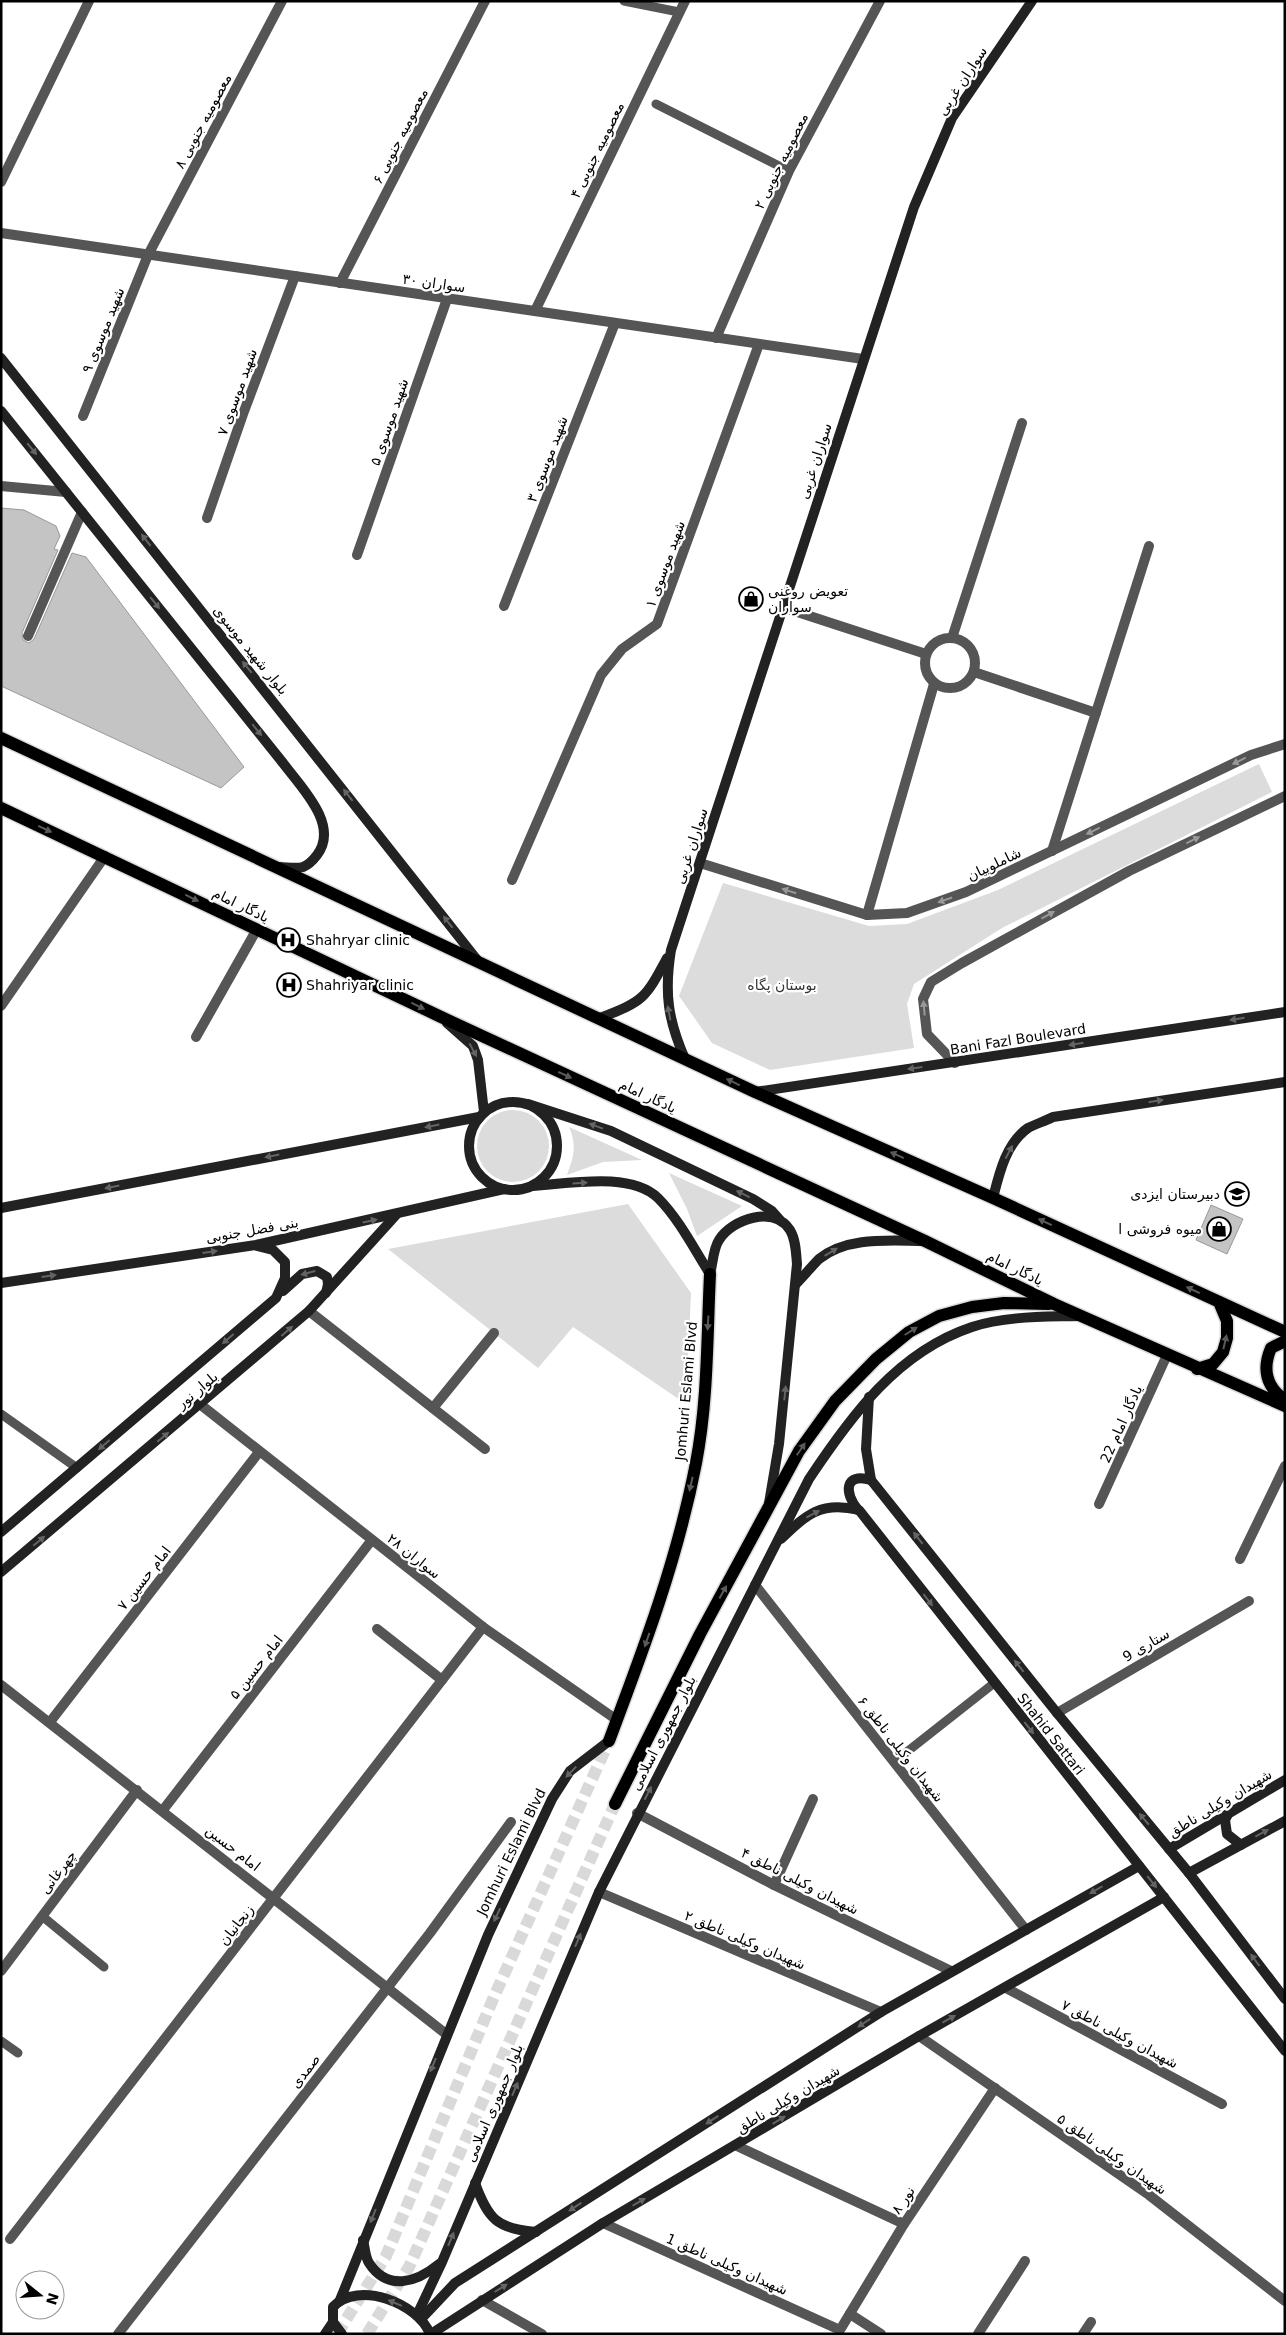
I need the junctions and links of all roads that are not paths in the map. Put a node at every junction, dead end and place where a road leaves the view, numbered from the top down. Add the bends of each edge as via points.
1 (89, 1) edge
2 (282, 1) edge
3 (485, 1) edge
4 (624, 1) edge
5 (685, 1) edge
6 (880, 1) edge
7 (1032, 1) edge
8 (679, 12) junction
9 (656, 104) dead end
10 (789, 171) junction
11 (1, 182) edge
12 (1, 233) edge
13 (148, 254) junction
14 (295, 276) junction
15 (340, 283) junction
16 (448, 298) junction
17 (535, 311) junction
18 (615, 323) junction
19 (716, 338) junction
20 (759, 344) junction
21 (1, 358) edge
22 (864, 359) junction
23 (1, 411) edge
24 (83, 416) dead end
25 (1022, 423) dead end
26 (1, 486) edge
27 (66, 492) junction
28 (82, 512) junction
29 (207, 518) dead end
30 (1149, 546) dead end
31 (356, 556) dead end
32 (504, 606) dead end
33 (782, 607) junction
34 (28, 636) dead end
35 (952, 638) junction
36 (926, 654) junction
37 (974, 672) junction
38 (934, 684) junction
39 (1096, 713) junction
40 (1, 738) edge
41 (1285, 744) edge
42 (1285, 796) edge
43 (1, 808) edge
44 (1052, 851) junction
45 (105, 856) junction
46 (700, 863) junction
47 (279, 867) junction
48 (512, 880) dead end
49 (867, 915) junction
50 (257, 929) junction
51 (671, 950) junction
52 (478, 961) junction
53 (1, 1006) edge
54 (1285, 1012) edge
55 (439, 1016) junction
56 (600, 1018) junction
57 (196, 1037) dead end
58 (685, 1059) junction
59 (955, 1063) junction
60 (1285, 1082) edge
61 (755, 1092) junction
62 (528, 1104) junction
63 (482, 1115) junction
64 (531, 1186) junction
65 (504, 1189) junction
66 (993, 1198) junction
67 (1, 1208) edge
68 (396, 1215) junction
69 (783, 1222) junction
70 (925, 1241) junction
71 (256, 1245) junction
72 (710, 1274) junction
73 (1, 1283) edge
74 (795, 1285) junction
75 (324, 1297) junction
76 (276, 1298) junction
77 (1219, 1302) junction
78 (1054, 1304) junction
79 (309, 1312) junction
80 (1081, 1315) junction
81 (1285, 1332) edge
82 (494, 1333) dead end
83 (1285, 1342) edge
84 (1167, 1355) junction
85 (1197, 1369) junction
86 (869, 1397) junction
87 (1285, 1400) edge
88 (200, 1405) junction
89 (1285, 1406) edge
90 (433, 1408) junction
91 (1, 1414) edge
92 (486, 1448) dead end
93 (260, 1452) junction
94 (1285, 1466) edge
95 (77, 1468) junction
96 (871, 1480) junction
97 (1100, 1504) dead end
98 (767, 1510) junction
99 (859, 1510) junction
100 (1, 1532) edge
101 (371, 1541) junction
102 (775, 1545) junction
103 (1240, 1559) dead end
104 (1, 1572) edge
105 (755, 1585) junction
106 (1250, 1601) dead end
107 (483, 1627) junction
108 (377, 1629) dead end
109 (442, 1680) junction
110 (994, 1684) junction
111 (1, 1685) edge
112 (1057, 1713) junction
113 (617, 1720) junction
114 (50, 1722) junction
115 (609, 1741) joint
116 (894, 1762) junction
117 (1285, 1780) edge
118 (137, 1790) junction
119 (813, 1799) dead end
120 (615, 1804) tunnel mouth
121 (162, 1810) junction
122 (637, 1813) junction
123 (1228, 1814) junction
124 (1285, 1821) edge
125 (511, 1822) dead end
126 (1241, 1844) junction
127 (1169, 1849) junction
128 (1139, 1866) junction
129 (1189, 1873) junction
130 (774, 1884) junction
131 (599, 1892) junction
132 (1164, 1897) junction
133 (274, 1898) junction
134 (42, 1916) junction
135 (1026, 1930) junction
136 (104, 1967) dead end
137 (1, 1971) edge
138 (951, 1971) junction
139 (388, 1986) junction
140 (1006, 1988) junction
141 (1285, 1999) edge
142 (881, 2012) junction
143 (446, 2034) junction
144 (919, 2036) junction
145 (1, 2041) edge
146 (1285, 2051) edge
147 (18, 2053) dead end
148 (994, 2088) junction
149 (1222, 2104) dead end
150 (736, 2146) junction
151 (475, 2183) junction
152 (604, 2223) junction
153 (904, 2224) junction
154 (536, 2232) junction
155 (10, 2239) dead end
156 (363, 2240) junction
157 (1025, 2261) dead end
158 (442, 2262) junction
159 (340, 2300) junction
160 (482, 2300) junction
161 (1285, 2301) edge
162 (850, 2314) junction
163 (419, 2317) junction
164 (333, 2322) junction
165 (1091, 2322) dead end
166 (840, 2330) joint
167 (118, 2334) edge
168 (325, 2334) edge
169 (342, 2334) edge
170 (431, 2334) edge
171 (542, 2334) edge
172 (881, 2334) edge
173 (978, 2334) edge
174 (1083, 2334) edge

1 - 11 street
2 - 13 street, معصومیه جنوبی ۸
3 - 15 street, معصومیه جنوبی ۶
4 - 8 lane
5 - 8 street, معصومیه جنوبی ۴
6 - 10 street, معصومیه جنوبی ۲
7 - 22 main road, سواران غربی via 952,118 914,207
8 - 17 street, معصومیه جنوبی ۴
9 - 10 lane
10 - 19 street, معصومیه جنوبی ۲
12 - 13 street, سواران ۳۰
13 - 14 street, سواران ۳۰
13 - 24 street, شهید موسوی ۹
14 - 15 street, سواران ۳۰
14 - 29 street, شهید موسوی ۷
15 - 16 street, سواران ۳۰
16 - 17 street, سواران ۳۰
16 - 31 street, شهید موسوی ۵
17 - 18 street, سواران ۳۰
18 - 19 street, سواران ۳۰
18 - 32 street, شهید موسوی ۳
19 - 20 street, سواران ۳۰
20 - 22 street, سواران ۳۰
20 - 48 street, شهید موسوی ۱ via 657,624 622,649 602,675
52 -> 21 main road, بلوار شهید موسوی
22 - 33 main road, سواران غربی
23 -> 27 main road
25 - 35 street
26 - 27 street
27 - 28 main road
28 - 34 street
28 -> 47 main road via 283,763 321,817 325,832 323,847 314,859 303,867
30 - 39 street
33 - 36 street
33 - 46 main road, سواران غربی
35 - 36 street via 936,642
35 - 37 street via 966,643 975,656
36 - 38 street via 926,670
37 - 38 street via 964,685 949,689
37 - 39 street
38 - 49 street
39 - 44 street
40 - 47 main road
41 -> 44 street, شاملوییان via 1251,755
59 -> 42 street via 927,1034 923,1000 931,982 1129,871
43 -> 45 main road, یادگار امام
44 -> 49 street, شاملوییان via 958,895 906,913
45 -> 50 main road, یادگار امام
45 - 53 street
49 -> 46 street, شاملوییان
46 - 51 main road, سواران غربی
47 - 52 main road
50 -> 55 main road, یادگار امام
50 - 57 street
51 - 56 main road via 648,992 635,1004
58 -> 51 main road via 673,1031 667,1002 666,979
52 - 56 main road
54 -> 59 main road, Bani Fazl Boulevard
55 -> 63 main road via 473,1046 478,1060
55 -> 70 main road, یادگار امام
56 - 58 main road
61 -> 58 main road
59 -> 61 main road, Bani Fazl Boulevard
66 -> 60 main road via 1000,1170 1011,1147 1027,1129 1053,1117
66 -> 61 main road
62 - 63 main road via 502,1103
62 - 64 main road via 542,1111 551,1123 557,1151 553,1166 544,1178
69 -> 62 main road via 753,1199 611,1131
63 - 65 main road via 472,1130 471,1160 490,1184
63 -> 67 main road
64 - 65 main road via 518,1190
64 -> 72 main road via 608,1181 652,1193 672,1216
65 - 68 main road, بنی فضل جنوبی
77 -> 66 main road
71 -> 68 main road, بنی فضل جنوبی
68 - 75 main road, بلوار نور
69 - 72 main road via 759,1217 740,1222 723,1234 717,1242
69 - 74 main road via 793,1239 797,1264
74 -> 70 main road via 820,1259 841,1246 874,1241
70 - 78 main road, یادگار امام
73 -> 71 main road, بنی فضل جنوبی
71 - 76 main road, بلوار نور via 274,1250 285,1262 285,1278
72 -> 113 main road, Jomhuri Eslami Blvd via 704,1392 696,1461 661,1600
98 -> 74 main road via 779,1444
75 -> 76 main road via 327,1277 316,1271 294,1279
75 - 79 main road, بلوار نور
76 -> 95 main road, بلوار نور
77 - 81 main road
85 -> 77 main road via 1213,1364 1223,1352 1227,1321
78 - 80 main road, یادگار امام
98 -> 78 main road via 799,1451 835,1401 876,1359 909,1332 939,1316 972,1307 1004,1303
88 -> 79 main road, بلوار نور
79 - 90 street
80 - 84 main road, یادگار امام
80 - 86 main road, بلوار جمهوری اسلامی via 1020,1318 973,1326 931,1344 899,1368
82 - 90 street
83 - 87 main road via 1271,1348 1265,1369 1277,1395
84 - 85 main road, یادگار امام
84 - 97 street, یادگار امام 22
85 - 89 main road, یادگار امام
86 - 96 main road, Shahid Sattari via 866,1449
86 - 102 main road, بلوار جمهوری اسلامی via 841,1431 809,1479
88 - 93 street, سواران ۲۸
104 -> 88 main road, بلوار نور
90 - 92 street
91 - 95 lane
93 - 101 street, سواران ۲۸
93 - 114 street, امام حسین ۷
94 - 103 street
95 - 100 main road, بلوار نور
96 - 99 main road, Shahid Sattari via 862,1477 852,1481 848,1490 849,1499
112 -> 96 main road, Shahid Sattari
120 -> 98 main road via 700,1634
102 -> 99 main road via 801,1521 828,1506
99 -> 110 main road, Shahid Sattari
101 - 107 street, سواران ۲۸
101 - 121 street, امام حسین ۵
102 - 105 main road, بلوار جمهوری اسلامی
105 - 116 street, شهیدان وکیلی ناطق ۶
122 -> 105 main road, بلوار جمهوری اسلامی
106 - 112 street, ستاری 9
107 - 109 street, زنجانیان
107 - 113 street, سواران ۲۸
108 - 109 street
109 - 133 street, زنجانیان
110 - 116 lane
110 -> 128 main road, Shahid Sattari
111 - 114 street, امام حسین
127 -> 112 main road, Shahid Sattari
113 - 115 main road, Jomhuri Eslami Blvd
114 - 118 street, امام حسین
115 -> 143 main road, Jomhuri Eslami Blvd via 570,1771 552,1799
116 - 135 street, شهیدان وکیلی ناطق ۶
117 - 123 main road, شهیدان وکیلی ناطق
118 - 121 street, امام حسین
118 - 134 street, چهرغانی
119 - 130 street
121 - 133 street, امام حسین
122 - 130 street, شهیدان وکیلی ناطق ۴
122 - 131 main road, بلوار جمهوری اسلامی
123 - 126 main road via 1225,1820 1227,1834
123 - 127 main road, شهیدان وکیلی ناطق
126 -> 124 main road
125 - 139 street, صمدی
126 - 129 main road
127 - 129 main road, Shahid Sattari
128 -> 132 main road, Shahid Sattari
128 -> 135 main road, شهیدان وکیلی ناطق
141 -> 129 main road, Shahid Sattari
130 - 138 street, شهیدان وکیلی ناطق ۴
131 - 142 street, شهیدان وکیلی ناطق ٢
151 -> 131 main road, بلوار جمهوری اسلامی
132 - 140 main road, شهیدان وکیلی ناطق
132 - 146 main road, Shahid Sattari
133 - 139 street, امام حسین
133 - 155 street, زنجانیان
134 - 136 lane
134 - 137 street, چهرغانی
135 - 138 main road, شهیدان وکیلی ناطق
138 - 142 main road, شهیدان وکیلی ناطق
139 - 143 street, امام حسین
139 - 167 street, صمدی
144 -> 140 main road, شهیدان وکیلی ناطق
140 - 149 street, شهیدان وکیلی ناطق ۷
142 -> 154 main road, شهیدان وکیلی ناطق
143 -> 156 main road, Jomhuri Eslami Blvd
144 - 148 street, شهیدان وکیلی ناطق ۵
150 -> 144 main road, شهیدان وکیلی ناطق
145 - 147 lane
148 - 153 street, نور ۸
148 - 161 street, شهیدان وکیلی ناطق ۵ via 1149,2195
152 -> 150 main road, شهیدان وکیلی ناطق
150 - 153 street
151 - 154 main road via 488,2214 502,2226
158 -> 151 main road, بلوار جمهوری اسلامی
160 -> 152 main road, شهیدان وکیلی ناطق
152 - 166 street, شهیدان وکیلی ناطق 1
153 - 162 street, نور ۸
154 - 163 main road, شهیدان وکیلی ناطق via 455,2283
156 - 158 main road via 368,2262 381,2276 398,2283 426,2275
156 - 159 main road, Jomhuri Eslami Blvd
157 - 173 street
158 - 163 main road, بلوار جمهوری اسلامی
163 -> 159 main road via 390,2301 370,2296
159 - 164 main road, Jomhuri Eslami Blvd via 333,2307
160 - 170 main road, شهیدان وکیلی ناطق
160 - 171 street
162 - 166 street, نور ۸
162 - 172 street
163 - 170 main road
164 - 168 main road
164 - 169 main road
165 - 174 street

